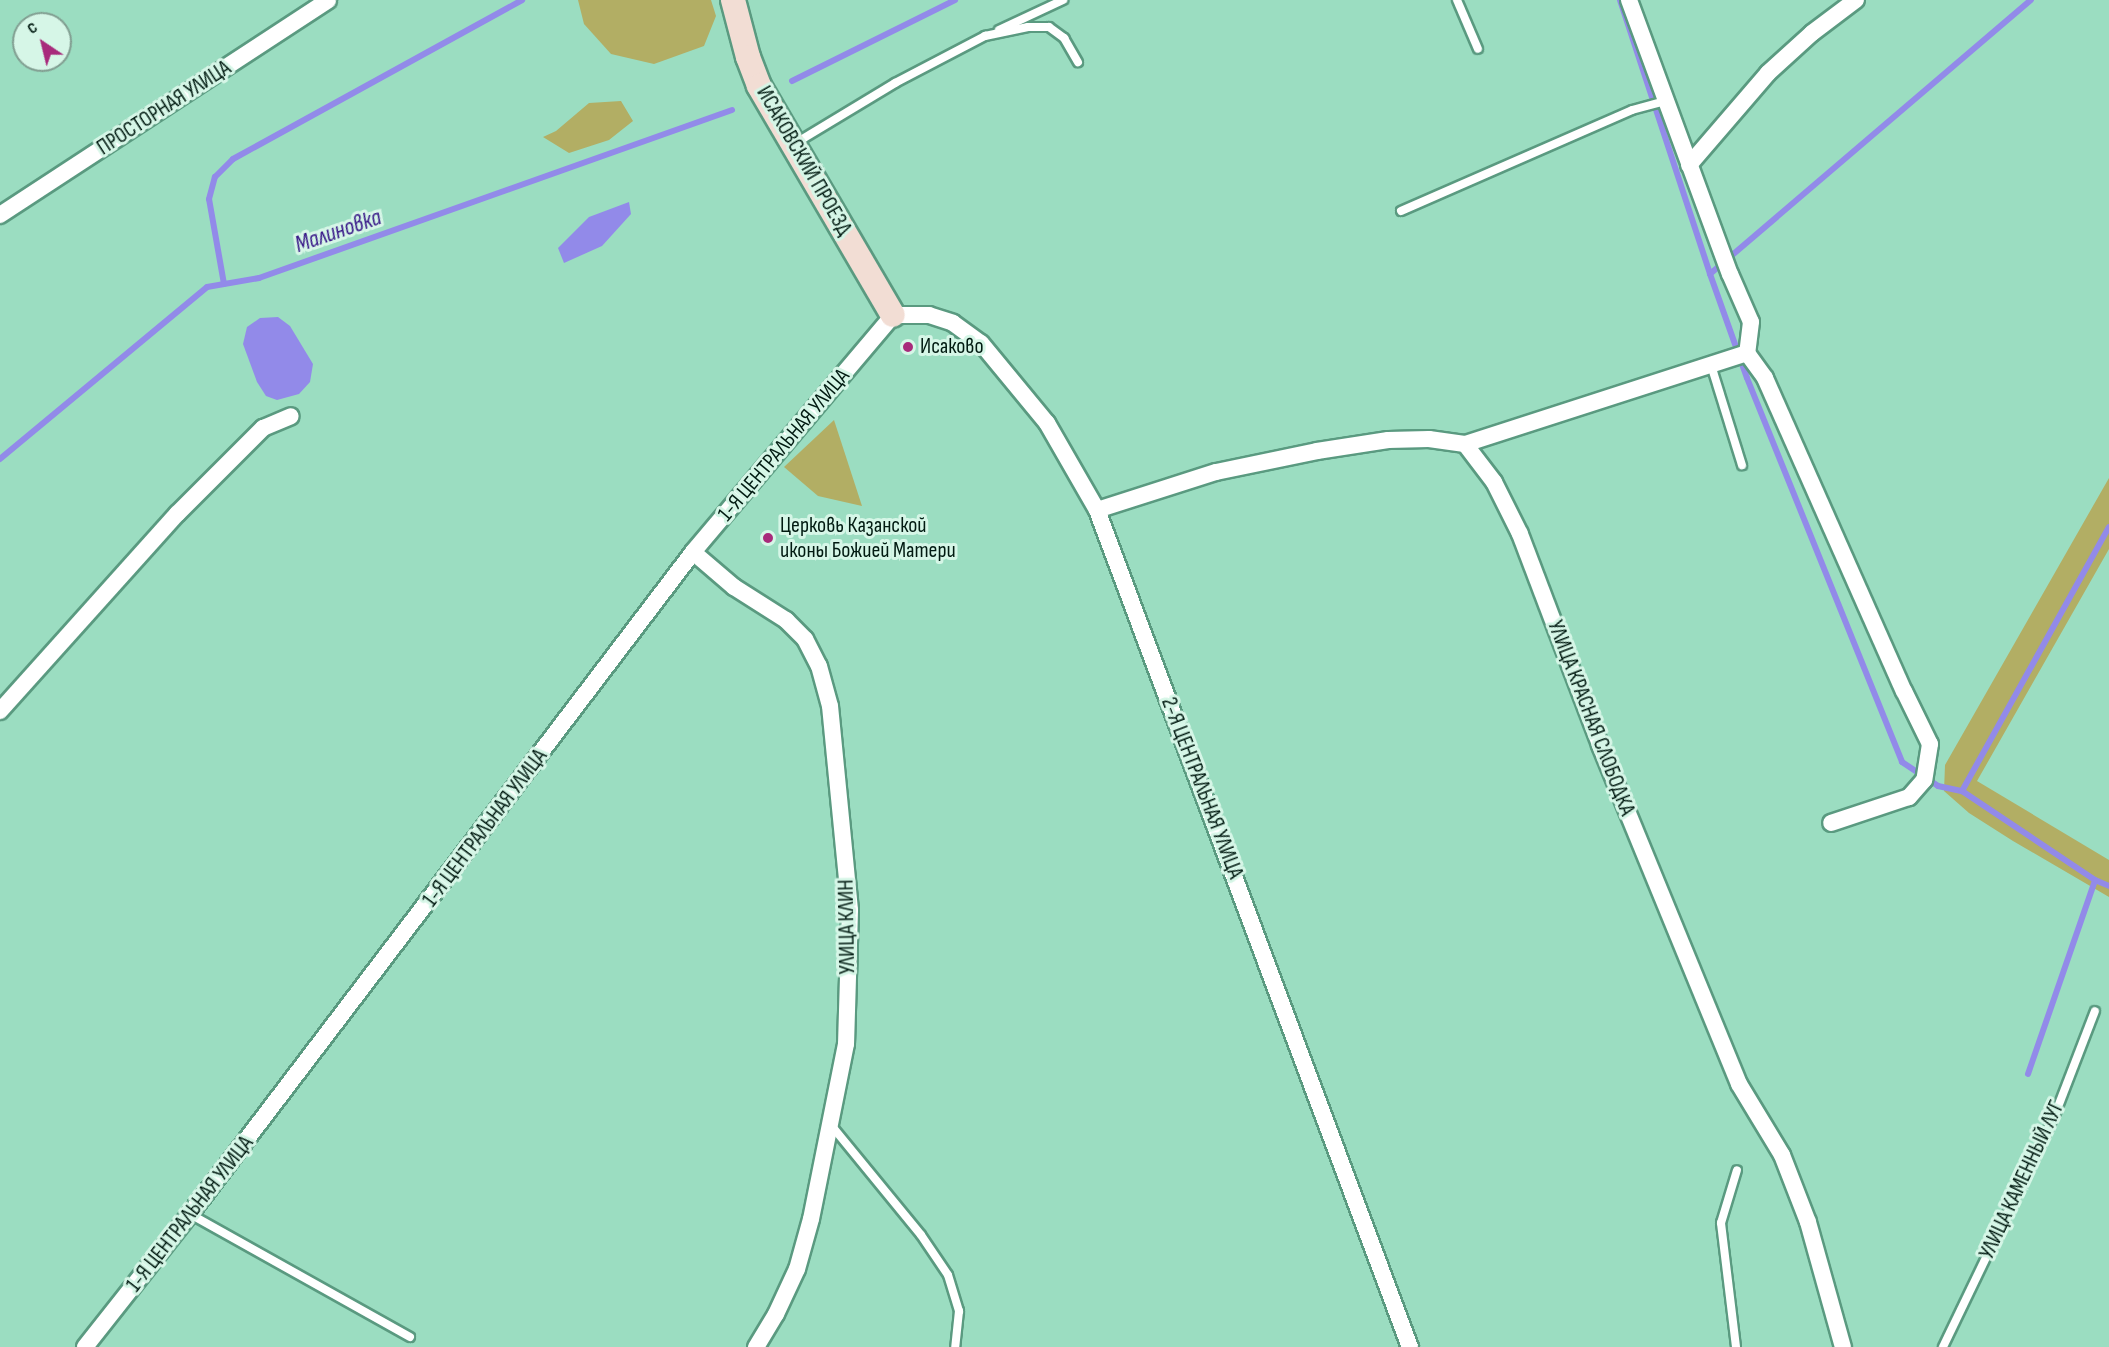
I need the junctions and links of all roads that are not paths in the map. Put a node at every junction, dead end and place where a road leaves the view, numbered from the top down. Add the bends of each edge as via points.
1 (328, 0) edge
2 (733, 0) edge
3 (1063, 0) edge
4 (1458, 0) edge
5 (1629, 0) edge
6 (1856, 0) edge
7 (985, 36) junction
8 (1478, 49) dead end
9 (1078, 62) dead end
10 (1665, 101) junction
11 (794, 144) junction
12 (1689, 165) junction
13 (1401, 211) dead end
14 (0, 214) edge
15 (893, 315) junction
16 (1748, 353) junction
17 (1711, 365) junction
18 (291, 416) dead end
19 (1465, 444) junction
20 (1742, 465) dead end
21 (1097, 510) junction
22 (693, 552) junction
23 (0, 711) edge
24 (1831, 823) dead end
25 (2095, 1011) dead end
26 (831, 1124) junction
27 (1737, 1170) dead end
28 (190, 1214) junction
29 (410, 1337) dead end
30 (84, 1347) edge
31 (756, 1347) edge
32 (955, 1347) edge
33 (1410, 1347) edge
34 (1736, 1347) edge
35 (1843, 1347) edge
36 (1943, 1347) edge

1 - 14 street, ПРОСТОРНАЯ УЛИЦА
2 - 11 street, ИСАКОВСКИЙ ПРОЕЗД via 759,86
3 - 7 lane
4 - 8 lane
5 - 10 street
6 - 12 street via 1768,73
7 - 9 lane via 1049,27 1064,38
7 - 11 lane
10 - 12 street
10 - 13 lane via 1632,110
11 - 15 street, ИСАКОВСКИЙ ПРОЕЗД
12 - 16 street via 1751,322
15 - 21 street, 2-Я ЦЕНТРАЛЬНАЯ УЛИЦА via 953,323 981,343 1047,423
15 - 22 street, 1-Я ЦЕНТРАЛЬНАЯ УЛИЦА
16 - 17 street
16 - 24 street via 1765,378 1930,744 1924,780 1909,797
17 - 19 street
17 - 20 lane
18 - 23 street via 263,428 184,506
19 - 21 street via 1429,439 1388,440 1317,451 1216,472
19 - 35 street, УЛИЦА КРАСНАЯ СЛОБОДКА via 1494,482 1520,534 1600,745 1739,1083 1782,1155 1808,1222
21 - 33 street, 2-Я ЦЕНТРАЛЬНАЯ УЛИЦА
22 - 26 street, УЛИЦА КЛИН via 734,587 786,620 805,639 819,666 830,706 850,910 846,1044
22 - 28 street, 1-Я ЦЕНТРАЛЬНАЯ УЛИЦА
25 - 36 lane, УЛИЦА КАМЕННЫЙ ЛУГ via 2056,1112
26 - 31 street, УЛИЦА КЛИН via 797,1269
26 - 32 lane via 921,1235 948,1275 959,1311
27 - 34 lane via 1721,1223
28 - 29 lane
28 - 30 street, 1-Я ЦЕНТРАЛЬНАЯ УЛИЦА

